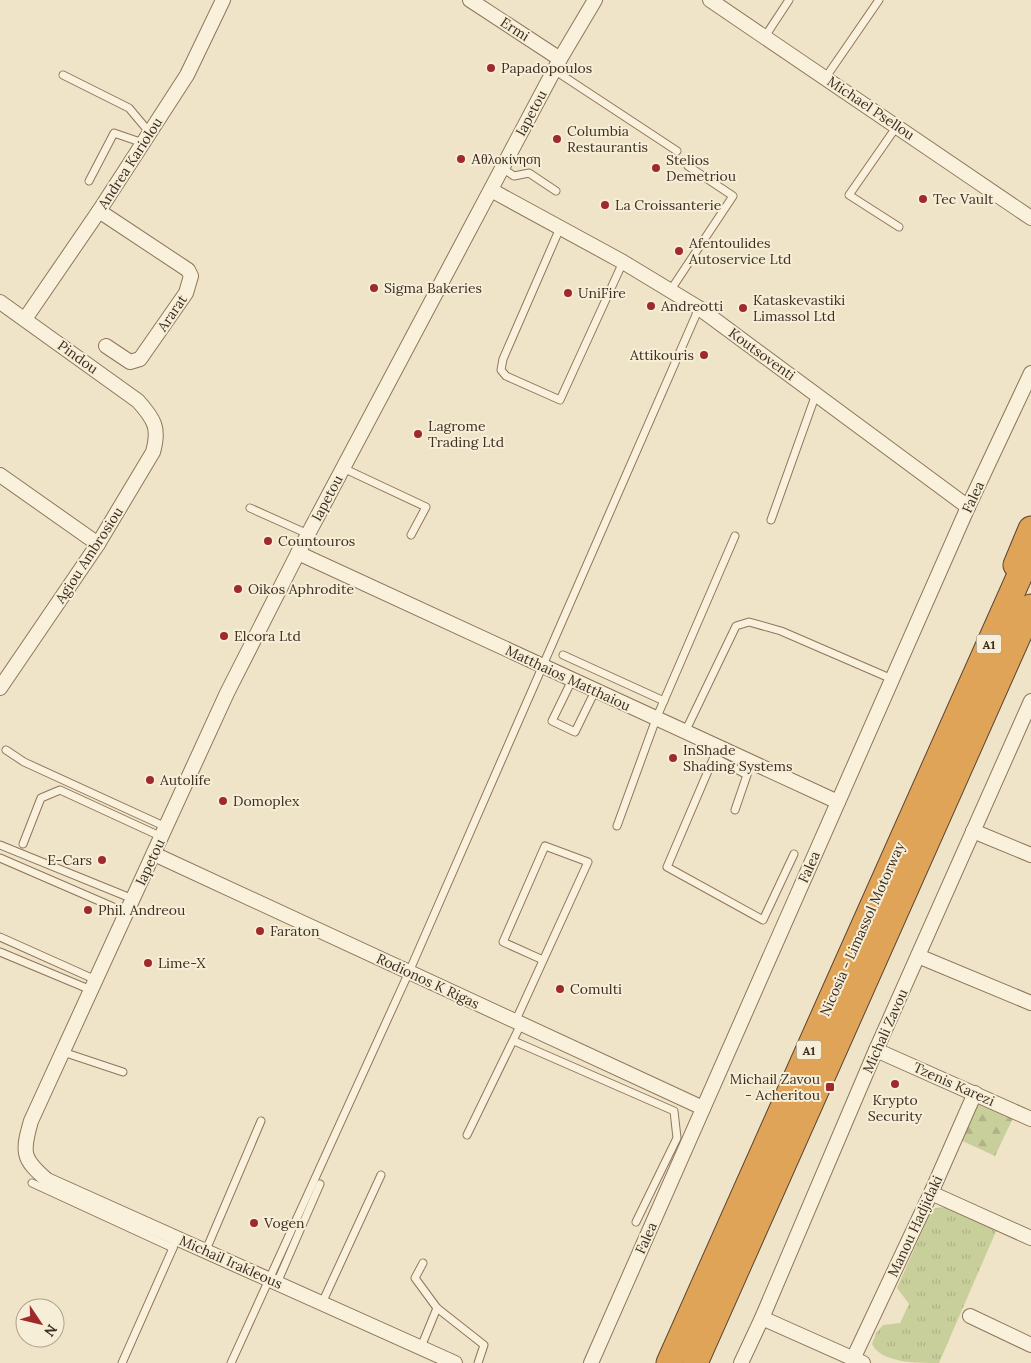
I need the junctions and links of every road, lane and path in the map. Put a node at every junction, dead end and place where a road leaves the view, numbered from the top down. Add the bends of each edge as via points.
1 (223, 0) edge
2 (470, 0) edge
3 (594, 0) edge
4 (789, 0) edge
5 (878, 0) edge
6 (712, 1) edge
7 (764, 38) junction
8 (557, 64) junction
9 (63, 75) dead end
10 (826, 77) junction
11 (897, 126) junction
12 (147, 138) junction
13 (677, 151) dead end
14 (688, 166) dead end
15 (502, 168) junction
16 (89, 181) dead end
17 (491, 190) junction
18 (556, 191) dead end
19 (99, 211) junction
20 (1031, 218) edge
21 (560, 228) junction
22 (899, 228) dead end
23 (623, 262) junction
24 (670, 291) junction
25 (0, 302) edge
26 (699, 308) junction
27 (25, 319) junction
28 (106, 346) dead end
29 (1031, 373) edge
30 (816, 394) junction
31 (152, 416) joint
32 (343, 468) junction
33 (0, 476) edge
34 (968, 507) junction
35 (250, 508) dead end
36 (770, 520) dead end
37 (1031, 529) edge
38 (308, 534) junction
39 (411, 535) dead end
40 (735, 536) dead end
41 (98, 544) junction
42 (1031, 550) edge
43 (298, 553) junction
44 (1031, 607) edge
45 (563, 655) dead end
46 (544, 667) junction
47 (572, 680) junction
48 (892, 680) junction
49 (0, 688) edge
50 (595, 691) junction
51 (664, 701) junction
52 (1031, 702) edge
53 (656, 719) junction
54 (685, 732) junction
55 (948, 737) junction
56 (6, 750) dead end
57 (716, 752) junction
58 (838, 802) junction
59 (735, 810) dead end
60 (618, 826) dead end
61 (973, 831) junction
62 (164, 832) junction
63 (23, 844) dead end
64 (0, 845) edge
65 (154, 854) junction
66 (794, 854) dead end
67 (1031, 856) edge
68 (0, 858) edge
69 (133, 899) junction
70 (127, 913) junction
71 (0, 937) edge
72 (0, 952) edge
73 (918, 956) junction
74 (543, 960) junction
75 (409, 972) junction
76 (94, 985) junction
77 (1031, 1003) edge
78 (518, 1023) junction
79 (514, 1042) junction
80 (876, 1050) junction
81 (63, 1052) junction
82 (123, 1072) dead end
83 (975, 1093) junction
84 (703, 1108) junction
85 (1031, 1119) edge
86 (262, 1121) dead end
87 (467, 1135) dead end
88 (24, 1145) joint
89 (381, 1175) dead end
90 (32, 1183) dead end
91 (320, 1184) dead end
92 (931, 1193) junction
93 (636, 1222) dead end
94 (1031, 1238) edge
95 (175, 1243) junction
96 (206, 1250) junction
97 (423, 1263) dead end
98 (274, 1281) junction
99 (322, 1303) junction
100 (437, 1308) junction
101 (970, 1316) dead end
102 (762, 1318) junction
103 (1031, 1345) edge
104 (420, 1347) junction
105 (858, 1361) edge
106 (122, 1363) edge
107 (231, 1363) edge
108 (456, 1363) edge
109 (478, 1363) edge
110 (591, 1363) edge
111 (669, 1363) edge
112 (695, 1363) edge
113 (741, 1363) edge

1 - 12 street, Andrea Kariolou via 187,75
2 - 8 street, Ermi
3 - 8 street, Iapetou
4 - 7 lane
5 - 10 lane
6 - 7 street, Michael Psellou
7 - 10 street, Michael Psellou
8 - 13 lane
8 - 15 street, Iapetou
9 - 12 lane via 129,108
10 - 11 street, Michael Psellou
11 - 20 street, Michael Psellou
11 - 22 lane via 848,195
12 - 16 lane via 114,133
12 - 19 street, Andrea Kariolou
14 - 24 lane via 732,196
15 - 17 street, Iapetou
15 - 18 lane via 514,176 529,173
17 - 21 street, Koutsoventi
17 - 32 street, Iapetou
19 - 27 street, Andrea Kariolou
19 - 28 street, Ararat via 188,270 191,276 186,293 140,359 130,362
21 - 23 street, Koutsoventi
21 - 23 lane via 503,359 501,370 506,376 560,400
23 - 24 street, Koutsoventi
24 - 26 street, Koutsoventi
25 - 27 street, Pindou
26 - 30 street, Koutsoventi
26 - 46 lane
27 - 31 street, Pindou via 138,400
29 - 34 street, Falea
30 - 34 street, Koutsoventi
30 - 36 lane
31 - 41 street, Agiou Ambrosiou via 158,436 153,452
32 - 38 street, Iapetou
32 - 39 lane via 426,507
33 - 41 street
34 - 48 street, Falea
35 - 38 lane
37 - 55 highway via 978,654
38 - 43 street, Iapetou
40 - 51 lane
41 - 49 street, Agiou Ambrosiou
42 - 55 highway, Nicosia - Limassol Motorway / A1
43 - 46 street, Matthaios Matthaiou
43 - 62 street, Iapetou via 227,693
44 - 112 highway, Nicosia - Limassol Motorway / A1
45 - 51 lane
46 - 47 street, Matthaios Matthaiou
46 - 75 lane
47 - 50 street, Matthaios Matthaiou
47 - 50 lane via 552,721 575,732
48 - 54 lane via 781,631 749,622 736,626
48 - 58 street, Falea
50 - 53 street, Matthaios Matthaiou
51 - 53 lane
52 - 61 street, Michali Zavou
53 - 54 street, Matthaios Matthaiou
53 - 60 lane
54 - 57 street, Matthaios Matthaiou
55 - 111 highway, Nicosia - Limassol Motorway / A1
56 - 62 lane
57 - 58 street, Matthaios Matthaiou
57 - 59 lane via 747,775
57 - 66 lane via 667,867 763,920
58 - 84 street, Falea
61 - 67 street
61 - 73 street, Michali Zavou
62 - 63 lane via 60,790 41,798
62 - 65 street, Iapetou
64 - 69 lane
65 - 69 street, Iapetou
65 - 75 street, Rodionos K Rigas
68 - 70 lane
69 - 70 street, Iapetou
70 - 76 street, Iapetou
71 - 76 lane
72 - 76 lane
73 - 77 street
73 - 80 street, Michali Zavou
74 - 74 lane via 588,862 545,846 503,942
74 - 78 lane
75 - 78 street, Rodionos K Rigas
75 - 98 lane
76 - 81 street, Iapetou
78 - 79 lane
78 - 84 street, Rodionos K Rigas
79 - 87 lane
79 - 93 lane via 674,1111 677,1138
80 - 83 street, Tzenis Karezi
80 - 102 street, Michali Zavou
81 - 82 lane
81 - 88 street, Iapetou via 31,1121
83 - 85 street, Tzenis Karezi
83 - 92 street, Manou Hadjidaki
84 - 110 street, Falea
86 - 96 lane
88 - 95 street, Michail Irakleous via 30,1165 47,1180
89 - 99 lane
90 - 95 lane
91 - 98 lane
92 - 94 street
92 - 105 street, Manou Hadjidaki
95 - 96 street, Michail Irakleous
95 - 106 lane
96 - 98 street, Michail Irakleous
97 - 100 lane via 415,1278
98 - 99 street, Michail Irakleous
98 - 107 lane
99 - 104 street, Michail Irakleous
100 - 104 lane
100 - 109 lane via 484,1344
101 - 103 street
102 - 105 street
102 - 113 street, Michali Zavou
104 - 108 street, Michail Irakleous

